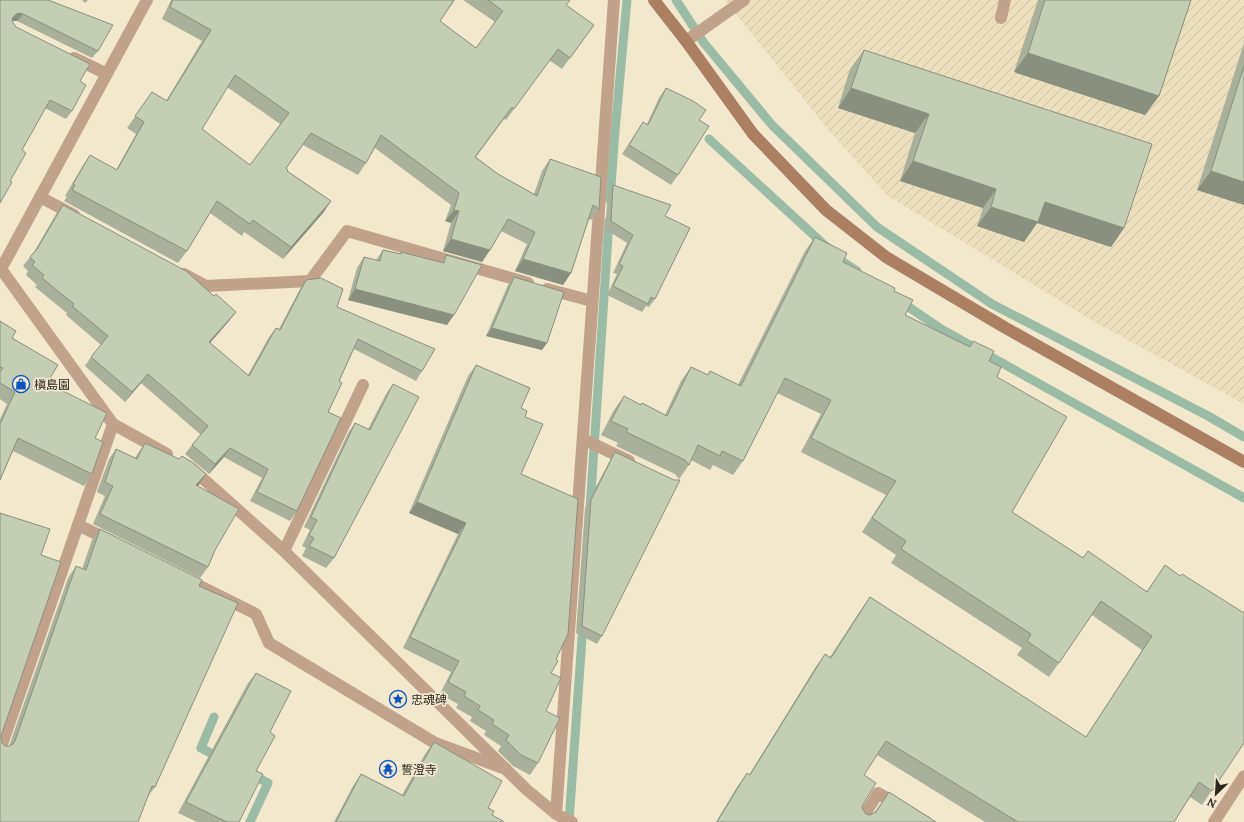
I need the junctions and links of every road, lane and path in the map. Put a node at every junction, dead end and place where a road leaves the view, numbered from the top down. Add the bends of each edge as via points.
1 (147, 0) edge
2 (614, 0) edge
3 (654, 0) edge
4 (744, 0) edge
5 (1006, 0) edge
6 (1000, 18) dead end
7 (686, 41) junction
8 (64, 53) edge
9 (107, 74) junction
10 (40, 197) junction
11 (81, 219) edge
12 (171, 268) edge
13 (0, 270) edge
14 (592, 301) junction
15 (363, 385) dead end
16 (113, 424) junction
17 (583, 439) junction
18 (1244, 462) edge
19 (638, 465) edge
20 (78, 525) junction
21 (120, 546) edge
22 (284, 551) junction
23 (170, 571) edge
24 (0, 750) edge
25 (506, 769) junction
26 (1244, 776) edge
27 (556, 818) edge
28 (572, 822) edge
29 (860, 822) edge
30 (926, 822) edge
31 (1214, 822) edge

1 - 9 street
2 - 14 street
3 - 7 street
4 - 7 street
5 - 6 street
7 - 18 street via 753,134 826,210 886,257 1004,327
8 - 9 street
9 - 10 street
10 - 11 street
10 - 13 street
12 - 14 street via 206,286 310,281 347,232
13 - 16 street
14 - 17 street
15 - 22 street
16 - 20 street
16 - 22 street via 189,466
17 - 19 street
17 - 27 street
20 - 21 street
20 - 24 street
22 - 25 street
23 - 25 street via 256,614 269,643 435,743
25 - 27 street
26 - 31 street
27 - 28 street
29 - 30 street via 878,793

